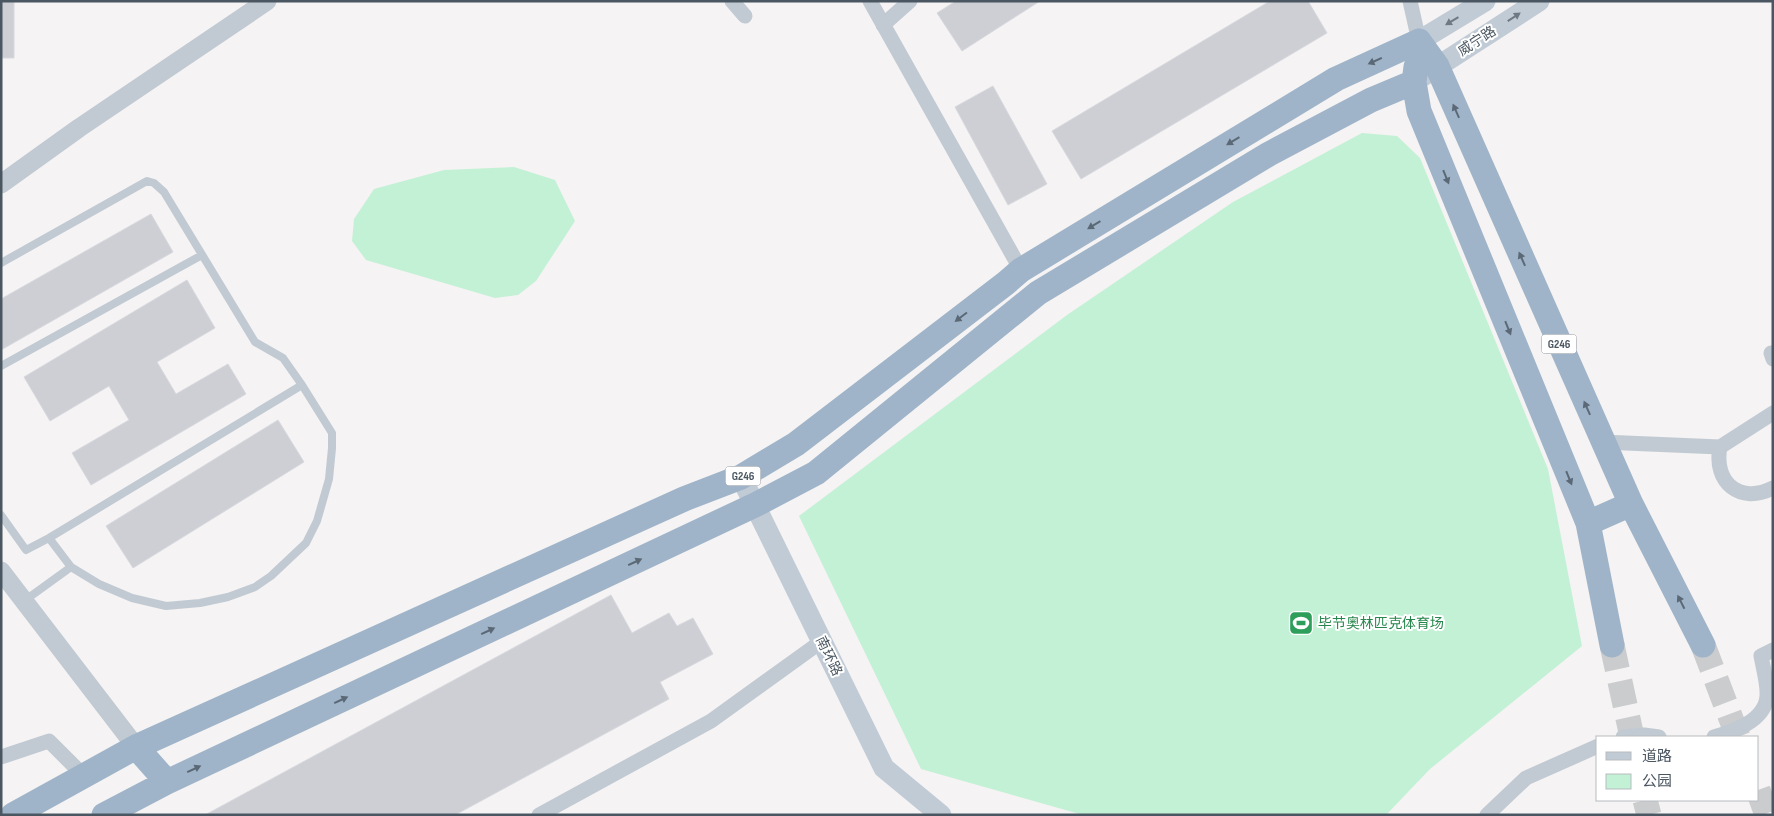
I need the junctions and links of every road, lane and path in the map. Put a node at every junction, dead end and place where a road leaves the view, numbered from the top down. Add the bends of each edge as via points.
1 (267, 1) edge
2 (732, 1) edge
3 (870, 1) edge
4 (910, 1) edge
5 (1410, 1) edge
6 (1486, 1) edge
7 (1539, 1) edge
8 (745, 16) dead end
9 (883, 25) junction
10 (1419, 41) junction
11 (1437, 66) junction
12 (1414, 82) junction
13 (1, 184) edge
14 (202, 255) junction
15 (1, 263) edge
16 (1021, 270) junction
17 (1773, 353) edge
18 (1773, 359) edge
19 (1, 366) edge
20 (302, 385) junction
21 (1773, 413) edge
22 (1602, 442) junction
23 (1720, 447) junction
24 (741, 478) junction
25 (1773, 488) edge
26 (1631, 504) junction
27 (755, 505) junction
28 (1, 515) edge
29 (1588, 523) junction
30 (49, 538) junction
31 (71, 567) junction
32 (1, 571) edge
33 (24, 601) junction
34 (822, 641) junction
35 (1703, 645) tunnel mouth
36 (1612, 646) tunnel mouth
37 (1773, 650) edge
38 (1630, 736) edge
39 (1654, 736) edge
40 (1717, 736) edge
41 (136, 747) junction
42 (1596, 747) edge
43 (1, 757) edge
44 (84, 776) junction
45 (167, 782) junction
46 (13, 815) edge
47 (104, 815) edge
48 (539, 815) edge
49 (941, 815) edge
50 (1487, 815) edge

1 - 13 street
2 - 8 street
3 - 9 street
4 - 9 street
5 - 10 street
6 -> 10 main road, 威宁路
11 -> 7 main road, 威宁路
9 - 16 street
10 - 11 highway, G246
10 - 12 highway
10 -> 16 highway, G246 via 1336,79
11 - 12 main road, 威宁路
22 -> 11 highway, G246
12 - 27 highway, G246 via 1371,100 1269,154 1038,293 816,472
12 -> 29 highway via 1419,111
14 - 15 lane via 164,192 147,181
14 - 19 lane
14 - 20 lane via 255,342 283,358
16 -> 24 highway, G246 via 796,444
17 - 18 street
20 - 30 lane
20 - 31 lane via 332,433 328,478 317,521 306,543 271,576 255,587 228,597 166,606 132,598 98,584
21 - 23 street
22 - 23 street
22 - 26 highway, G246
23 - 25 street via 1720,471 1736,490 1760,494
24 - 27 main road, 南环路
24 - 41 highway, G246 via 684,498
26 - 29 highway
35 -> 26 highway, G246
27 - 34 main road, 南环路
45 -> 27 highway, G246
28 - 30 lane via 26,550
29 - 36 highway
30 - 31 lane
31 - 33 lane
32 - 33 street
33 - 41 street
34 - 48 street via 710,721
34 - 49 main road, 南环路 via 884,768
37 - 40 street via 1761,656 1767,696 1759,715 1734,731
38 - 39 street
41 - 44 highway, G246
41 - 45 highway
42 - 50 street via 1526,778
43 - 44 street via 49,741
44 - 46 highway, G246
45 - 47 highway, G246

